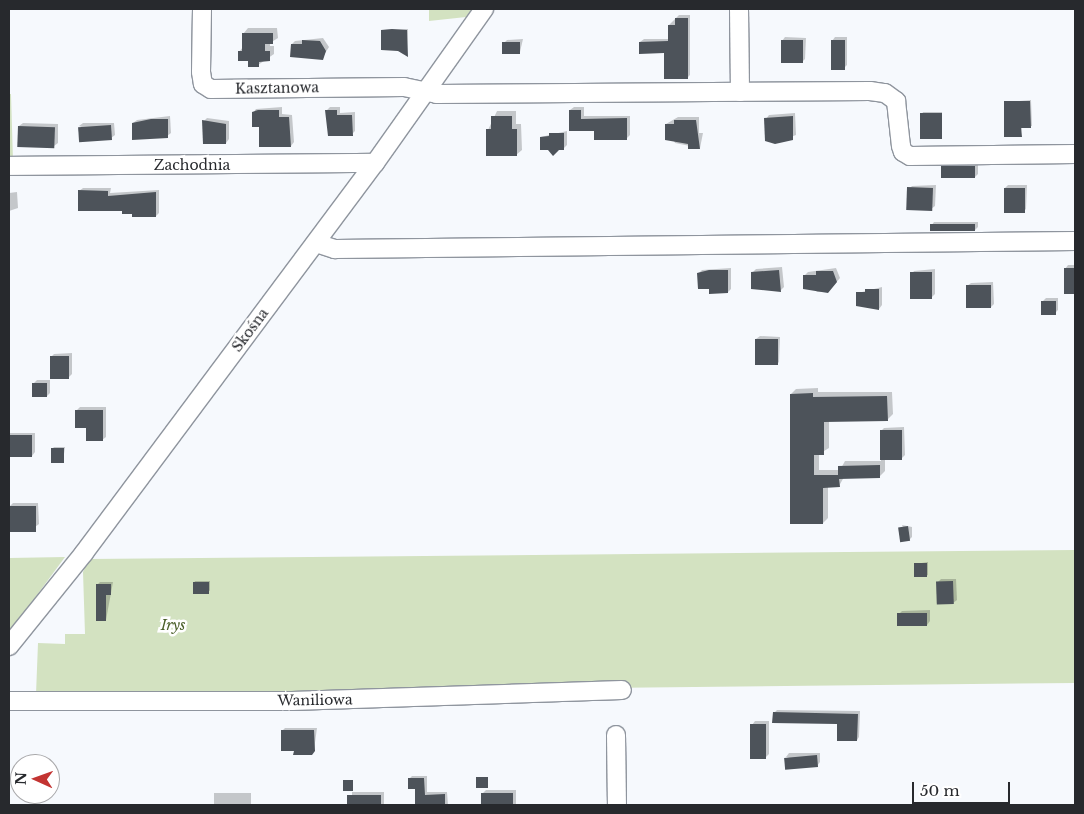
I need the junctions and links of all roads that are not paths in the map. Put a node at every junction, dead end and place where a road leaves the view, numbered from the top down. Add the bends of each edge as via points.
1 (202, 9) edge
2 (484, 9) edge
3 (739, 9) edge
4 (428, 92) junction
5 (740, 92) junction
6 (1075, 154) edge
7 (376, 163) junction
8 (9, 166) edge
9 (1075, 241) edge
10 (316, 243) junction
11 (9, 646) edge
12 (622, 690) dead end
13 (9, 701) edge
14 (616, 735) dead end
15 (617, 805) edge

1 - 4 street, Kasztanowa via 201,72 203,84 211,89 404,87
2 - 4 street, Skośna
3 - 5 street
4 - 5 street, Kasztanowa
4 - 7 street, Skośna
5 - 6 street, Kasztanowa via 885,93 898,107 901,146 903,152 910,156
7 - 8 street, Zachodnia
7 - 10 street, Skośna
9 - 10 street via 335,249
10 - 11 street, Skośna via 84,552
12 - 13 street, Waniliowa via 292,701
14 - 15 street

